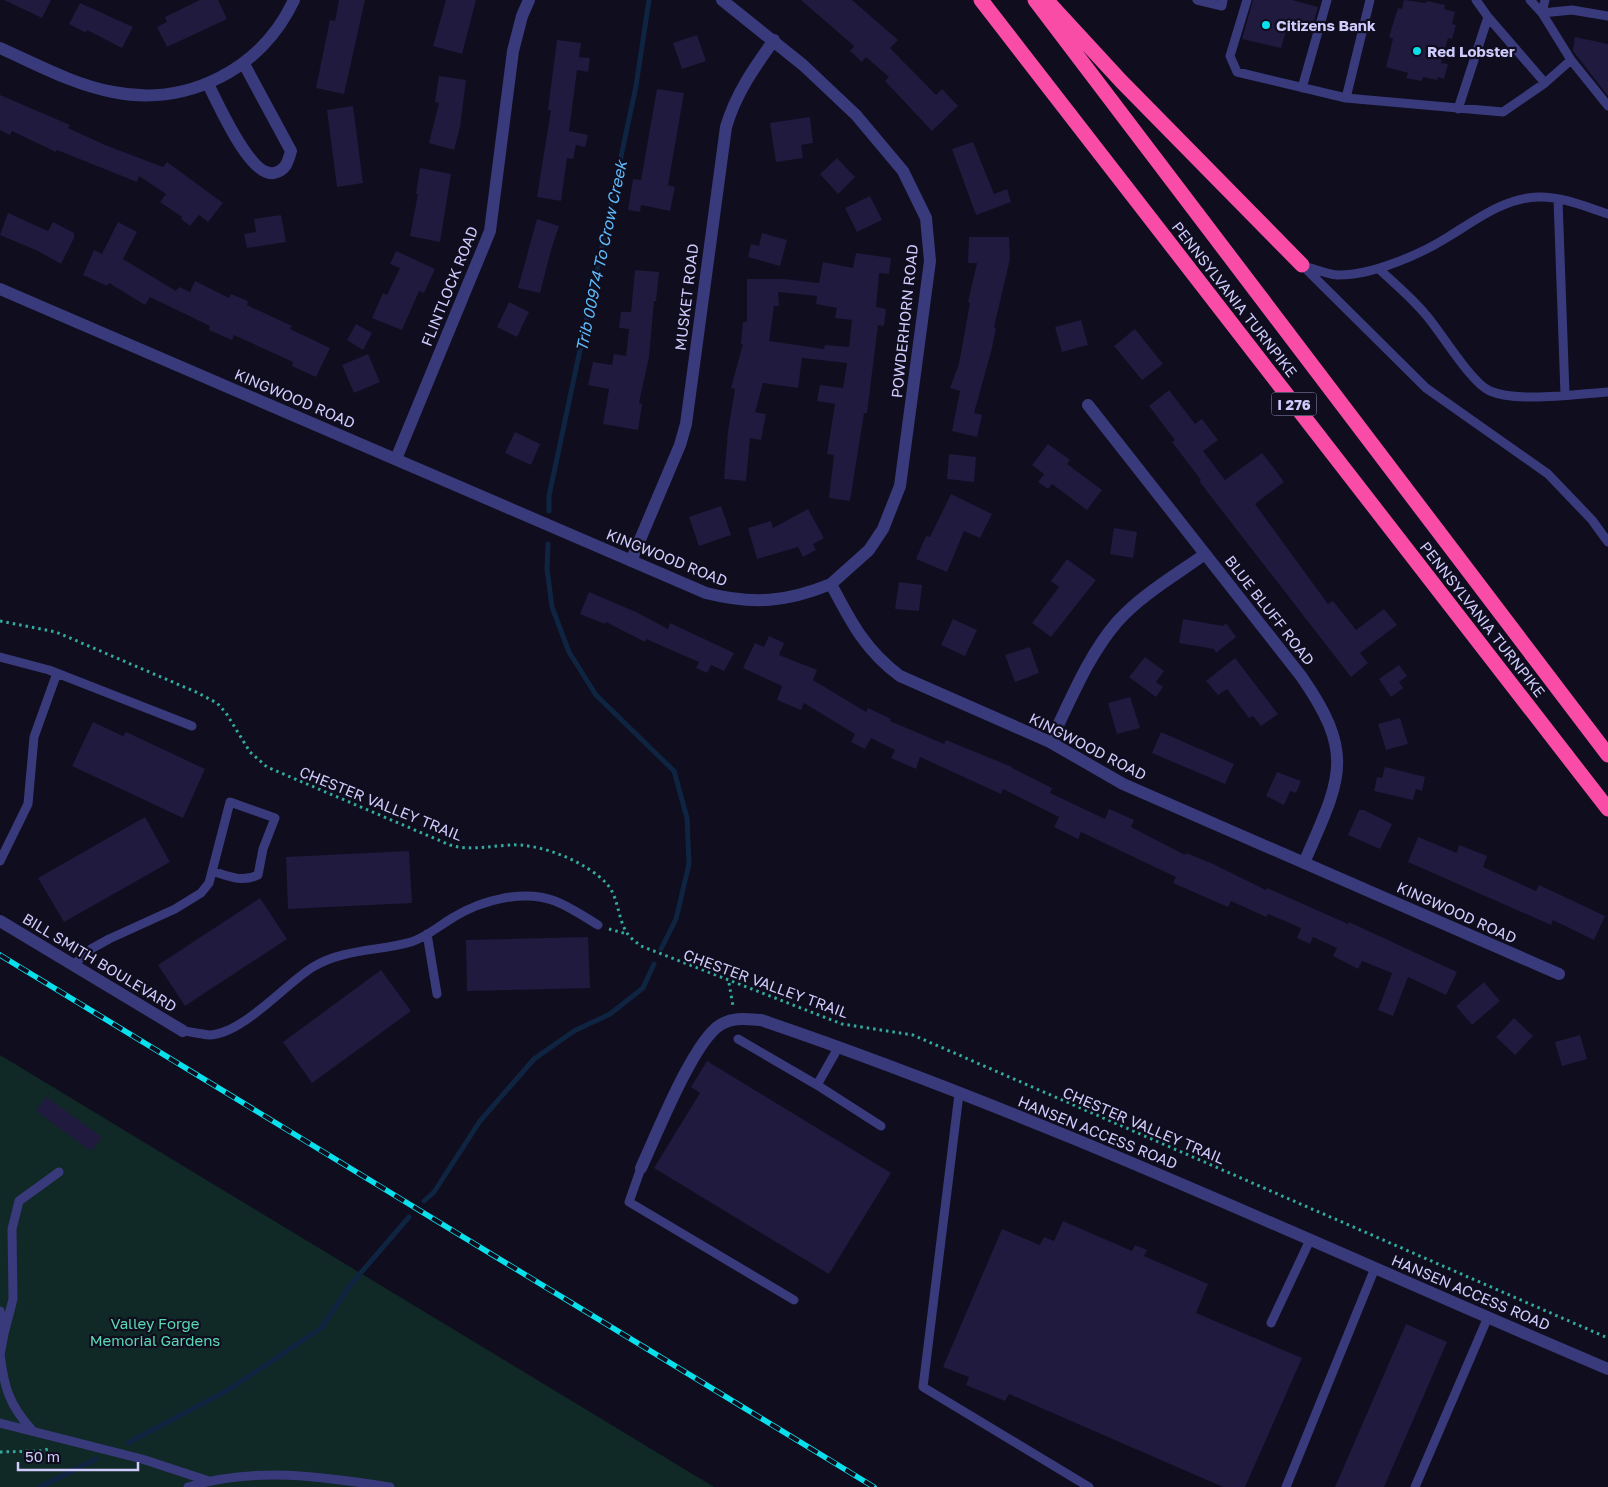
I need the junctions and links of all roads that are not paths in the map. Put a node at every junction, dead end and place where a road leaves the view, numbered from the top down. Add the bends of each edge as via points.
1 (294, 0) edge
2 (529, 0) edge
3 (722, 0) edge
4 (981, 0) edge
5 (1035, 0) edge
6 (1046, 0) edge
7 (1197, 0) edge
8 (1223, 0) edge
9 (1247, 0) edge
10 (1328, 0) edge
11 (1370, 0) edge
12 (1476, 0) edge
13 (1530, 0) edge
14 (1545, 0) edge
15 (1542, 13) junction
16 (1608, 16) edge
17 (1488, 17) junction
18 (774, 40) junction
19 (0, 48) edge
20 (1571, 60) junction
21 (244, 64) junction
22 (1545, 83) junction
23 (208, 84) junction
24 (1302, 88) junction
25 (1346, 98) junction
26 (1608, 106) edge
27 (1458, 109) junction
28 (1558, 200) junction
29 (1608, 214) edge
30 (1302, 266) junction
31 (1380, 269) junction
32 (0, 289) edge
33 (1608, 392) edge
34 (1565, 394) junction
35 (1088, 405) dead end
36 (396, 459) junction
37 (1608, 542) edge
38 (1205, 554) junction
39 (631, 561) junction
40 (831, 584) junction
41 (0, 657) edge
42 (57, 673) junction
43 (192, 726) dead end
44 (1050, 742) junction
45 (1608, 755) edge
46 (1608, 809) edge
47 (0, 861) edge
48 (1304, 863) junction
49 (212, 870) junction
50 (0, 921) edge
51 (598, 925) road end
52 (427, 934) junction
53 (73, 965) junction
54 (1559, 974) dead end
55 (437, 994) dead end
56 (183, 1031) joint
57 (738, 1039) dead end
58 (838, 1048) junction
59 (817, 1085) junction
60 (959, 1094) junction
61 (882, 1126) dead end
62 (641, 1168) joint
63 (59, 1172) dead end
64 (1310, 1240) junction
65 (1375, 1268) junction
66 (794, 1300) dead end
67 (0, 1312) edge
68 (1488, 1317) junction
69 (1271, 1323) dead end
70 (4, 1334) junction
71 (0, 1355) edge
72 (1608, 1369) edge
73 (0, 1423) edge
74 (32, 1430) junction
75 (209, 1480) junction
76 (188, 1487) edge
77 (390, 1487) edge
78 (1089, 1487) edge
79 (1286, 1487) edge
80 (1415, 1487) edge

1 - 21 street via 276,31
2 - 36 street, FLINTLOCK ROAD via 513,51 490,231
3 - 18 street, POWDERHORN ROAD
4 - 46 highway, PENNSYLVANIA TURNPIKE / I 276
5 - 45 highway, PENNSYLVANIA TURNPIKE / I 276
6 - 30 highway via 1120,81
7 - 8 lane via 1222,6
9 - 24 lane via 1230,56 1237,72
10 - 24 lane
11 - 25 lane
12 - 17 lane
13 - 15 lane
14 - 15 lane
15 - 16 lane via 1572,10
15 - 20 lane
17 - 22 lane
17 - 27 lane
18 - 39 street, MUSKET ROAD via 733,102 726,127 686,424
18 - 40 street, POWDERHORN ROAD via 856,114 892,157 916,194 929,236 930,261 900,486 883,529 870,550
19 - 23 street via 69,78 112,92 159,95
20 - 22 lane
20 - 26 lane
21 - 23 street
21 - 23 street via 291,151 288,164 282,171 269,174 258,169 248,157
22 - 27 lane via 1503,112
24 - 25 lane
25 - 27 lane
28 - 29 lane
28 - 31 lane via 1538,197 1506,204 1479,216 1447,238
28 - 34 lane
30 - 31 lane via 1337,274
30 - 37 lane via 1426,388 1548,474 1592,520
31 - 34 lane via 1426,314 1488,390 1504,395
32 - 36 street, KINGWOOD ROAD
33 - 34 lane
35 - 38 street, BLUE BLUFF ROAD
36 - 39 street, KINGWOOD ROAD
38 - 44 street via 1118,621 1092,659
38 - 48 street, BLUE BLUFF ROAD via 1318,700 1331,725 1337,750 1334,793
39 - 40 street, KINGWOOD ROAD via 706,593 755,602 803,595
40 - 44 street, KINGWOOD ROAD via 865,644 900,676
41 - 42 lane
42 - 43 lane
42 - 47 lane via 34,737 28,804
44 - 48 street, KINGWOOD ROAD via 1123,784
48 - 54 street, KINGWOOD ROAD
49 - 49 lane via 230,802 275,818 258,875 249,879 235,878
49 - 53 lane via 209,884 201,893 161,916 109,939
50 - 53 street, BILL SMITH BOULEVARD
51 - 52 lane via 556,901 538,896 517,896 474,906
52 - 55 lane
52 - 56 lane via 398,946 345,955 313,966 227,1031 210,1035
53 - 56 street, BILL SMITH BOULEVARD
57 - 59 lane
58 - 59 lane
58 - 60 street, HANSEN ACCESS ROAD
58 - 62 street, HANSEN ACCESS ROAD via 761,1020 736,1018 720,1025 706,1038 690,1065
59 - 61 lane
60 - 64 street, HANSEN ACCESS ROAD via 1124,1159
60 - 78 lane via 923,1387
62 - 66 lane via 629,1202
63 - 70 lane via 19,1201 12,1229 13,1299
64 - 65 street, HANSEN ACCESS ROAD
64 - 69 lane
65 - 68 street, HANSEN ACCESS ROAD
65 - 79 lane
67 - 70 lane
68 - 72 street, HANSEN ACCESS ROAD
68 - 80 lane
70 - 71 lane
71 - 74 lane via 9,1399
73 - 74 lane
74 - 75 lane
75 - 76 lane
75 - 77 lane via 266,1474 332,1478

